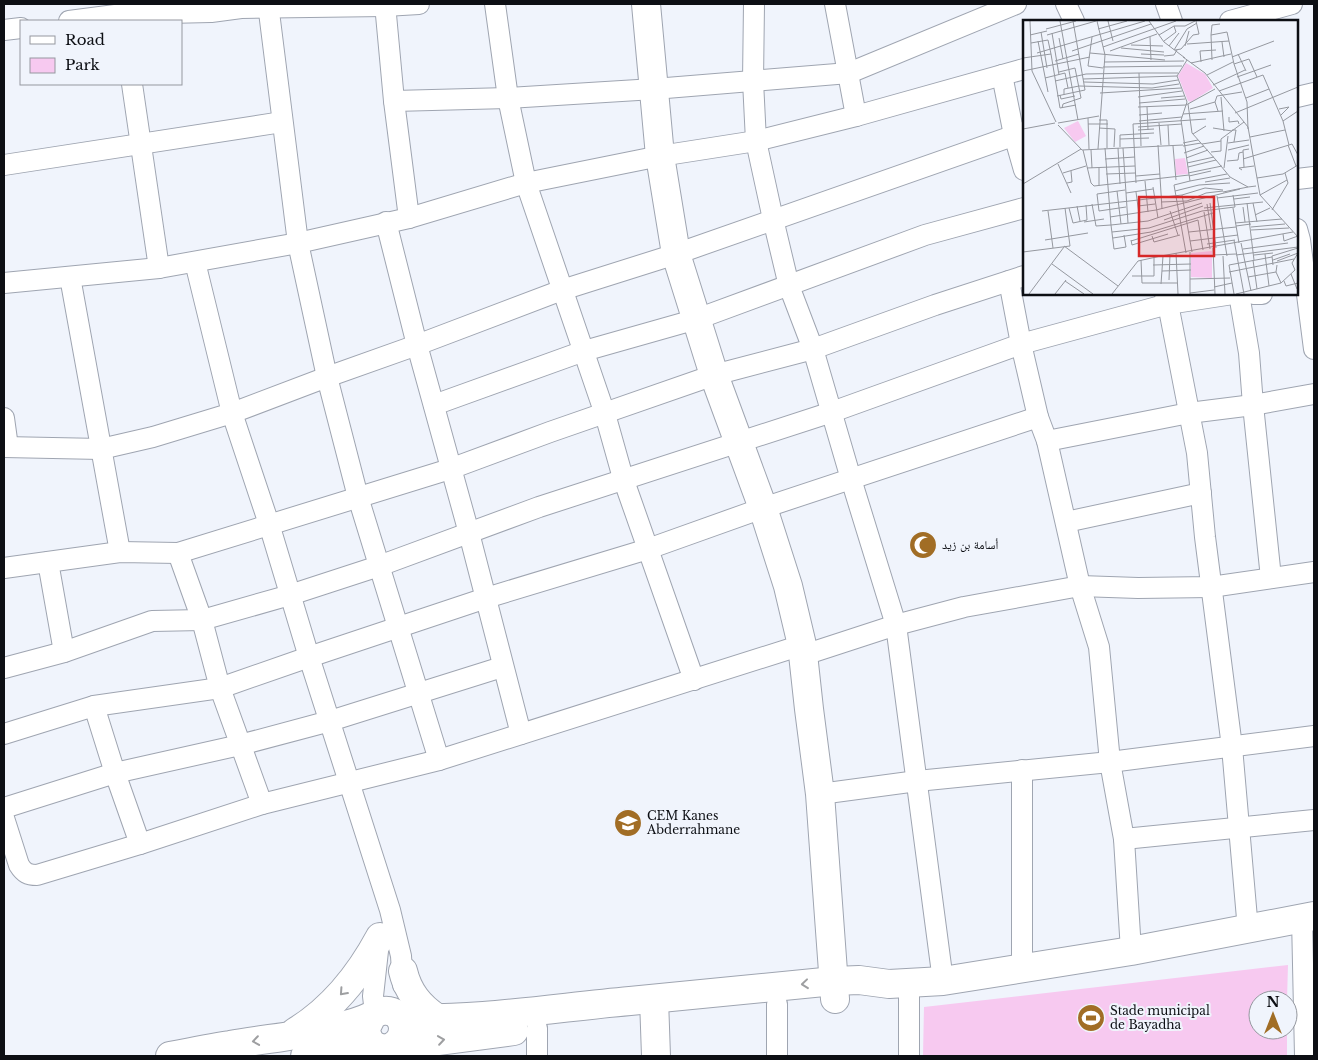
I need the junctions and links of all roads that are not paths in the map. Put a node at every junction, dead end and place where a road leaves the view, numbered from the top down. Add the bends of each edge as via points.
1 (419, 4) edge
2 (495, 4) edge
3 (646, 4) edge
4 (754, 4) edge
5 (835, 4) edge
6 (1016, 4) edge
7 (1066, 4) edge
8 (1166, 4) edge
9 (1292, 4) edge
10 (385, 5) edge
11 (268, 6) edge
12 (123, 13) edge
13 (76, 20) edge
14 (1074, 20) edge
15 (1172, 20) edge
16 (1234, 20) edge
17 (20, 28) edge
18 (4, 30) edge
19 (1023, 69) edge
20 (849, 73) junction
21 (1002, 75) junction
22 (753, 81) junction
23 (132, 85) edge
24 (654, 89) junction
25 (1314, 93) edge
26 (1298, 97) edge
27 (508, 98) junction
28 (394, 101) junction
29 (856, 116) junction
30 (282, 122) junction
31 (1019, 134) edge
32 (756, 141) junction
33 (140, 144) junction
34 (660, 156) junction
35 (1023, 163) edge
36 (4, 165) edge
37 (1314, 177) edge
38 (1298, 179) edge
39 (526, 183) junction
40 (1023, 208) edge
41 (409, 218) junction
42 (773, 219) junction
43 (386, 222) junction
44 (1302, 237) edge
45 (298, 243) junction
46 (676, 254) junction
47 (195, 262) junction
48 (159, 268) junction
49 (70, 277) junction
50 (1016, 279) edge
51 (4, 283) edge
52 (789, 286) junction
53 (562, 290) junction
54 (1302, 292) edge
55 (1219, 295) edge
56 (1239, 295) edge
57 (1166, 299) edge
58 (697, 319) junction
59 (1021, 344) junction
60 (417, 345) junction
61 (1314, 349) edge
62 (584, 350) junction
63 (813, 350) junction
64 (326, 376) junction
65 (714, 376) junction
66 (1314, 394) edge
67 (434, 405) junction
68 (1253, 405) junction
69 (832, 412) junction
70 (232, 413) junction
71 (1189, 413) junction
72 (605, 414) junction
73 (1038, 417) junction
74 (4, 418) edge
75 (1046, 441) junction
76 (738, 442) junction
77 (6, 447) edge
78 (101, 449) junction
79 (450, 469) junction
80 (622, 478) junction
81 (851, 479) junction
82 (1201, 493) junction
83 (358, 497) junction
84 (763, 508) junction
85 (1066, 522) junction
86 (269, 524) junction
87 (469, 533) junction
88 (648, 549) junction
89 (120, 552) junction
90 (178, 553) junction
91 (48, 562) junction
92 (379, 566) junction
93 (4, 568) edge
94 (1314, 572) edge
95 (1271, 578) junction
96 (1080, 586) junction
97 (1212, 587) junction
98 (290, 596) junction
99 (486, 598) junction
100 (202, 620) junction
101 (896, 625) junction
102 (398, 628) junction
103 (803, 650) junction
104 (64, 652) junction
105 (309, 657) junction
106 (502, 667) junction
107 (4, 668) edge
108 (694, 680) junction
109 (220, 688) junction
110 (420, 693) junction
111 (94, 706) junction
112 (330, 721) junction
113 (4, 734) edge
114 (521, 734) junction
115 (1314, 736) edge
116 (240, 745) junction
117 (1232, 747) junction
118 (439, 760) junction
119 (1110, 762) junction
120 (1022, 770) junction
121 (115, 774) junction
122 (917, 781) junction
123 (350, 783) junction
124 (820, 794) junction
125 (262, 804) junction
126 (4, 808) edge
127 (4, 818) edge
128 (1314, 820) edge
129 (1238, 828) junction
130 (1124, 839) junction
131 (140, 844) junction
132 (382, 888) junction
133 (1308, 917) edge
134 (1248, 930) junction
135 (380, 937) junction
136 (1131, 951) junction
137 (1022, 969) junction
138 (403, 971) junction
139 (944, 981) junction
140 (899, 984) junction
141 (835, 990) junction
142 (776, 1004) junction
143 (654, 1007) junction
144 (386, 1016) junction
145 (437, 1018) junction
146 (536, 1028) junction
147 (296, 1047) edge
148 (1308, 1047) edge
149 (400, 1049) edge
150 (170, 1056) edge
151 (537, 1056) edge
152 (656, 1056) edge
153 (777, 1056) edge
154 (909, 1056) edge

1 - 10 street
2 - 27 street
3 - 24 main road
4 - 22 street
5 - 20 street
6 - 20 street
7 - 14 street
8 - 15 street
9 - 16 street
10 - 11 street
10 - 28 street
11 - 12 street
11 - 30 street
12 - 13 street
17 - 18 street
19 - 21 street
20 - 22 street
20 - 29 street
21 - 29 street
21 - 31 street
22 - 24 street
22 - 32 street
23 - 33 street
24 - 27 street
24 - 34 main road
25 - 26 street
27 - 28 street
27 - 39 street
28 - 41 street
29 - 32 street
30 - 33 street
30 - 45 street
31 - 35 street
31 - 42 street
32 - 34 street
32 - 42 street
33 - 36 street
33 - 48 street
34 - 39 street
34 - 46 main road
37 - 38 street
39 - 41 street
39 - 53 street
40 - 52 street via 925,235
41 - 43 street
42 - 46 street
42 - 52 street
43 - 45 street
43 - 60 street
44 - 54 street
45 - 47 street
45 - 64 street
46 - 53 street
46 - 58 main road
47 - 48 street
47 - 70 street
48 - 49 street
49 - 51 street
49 - 78 street
50 - 59 street
50 - 63 street
52 - 58 street
52 - 63 street
53 - 60 street
53 - 62 street
54 - 61 street
55 - 57 street
56 - 68 street via 1250,353
57 - 59 street
57 - 71 street
58 - 62 street
58 - 65 main road
59 - 69 street
59 - 73 street
60 - 64 street
60 - 67 street
62 - 67 street
62 - 72 street
63 - 65 street
63 - 69 street
64 - 70 street
64 - 83 street
65 - 72 street
65 - 76 main road
66 - 68 street
67 - 79 street
68 - 71 street
68 - 95 street
69 - 76 street
69 - 81 street
70 - 78 street
70 - 86 street
71 - 75 street
71 - 82 street
72 - 79 street
72 - 80 street
73 - 75 street
73 - 81 street
74 - 77 street
75 - 85 street
76 - 80 street
76 - 84 main road
77 - 78 street
78 - 89 street
79 - 83 street
79 - 87 street
80 - 87 street
80 - 88 street
81 - 84 street
81 - 101 street
82 - 85 street
82 - 97 street
83 - 86 street
83 - 92 street
84 - 88 street
84 - 103 main road via 788,586
85 - 96 street
86 - 90 street
86 - 98 street
87 - 92 street
87 - 99 street
88 - 99 street
88 - 108 street
89 - 90 street
89 - 91 street
90 - 100 street
91 - 93 street
91 - 104 street
92 - 98 street
92 - 102 street
94 - 95 street
95 - 97 street
96 - 97 street
96 - 101 street via 964,607
96 - 119 street via 1099,648
97 - 117 street
98 - 100 street
98 - 105 street
99 - 102 street
99 - 106 street
100 - 104 street via 152,622
100 - 109 street
101 - 103 street
101 - 122 street
102 - 105 street
102 - 110 street
103 - 108 street
103 - 124 main road
104 - 107 street
105 - 109 street
105 - 112 street
106 - 110 street
106 - 114 street
108 - 114 street
109 - 111 street
109 - 116 street
110 - 112 street
110 - 118 street
111 - 113 street
111 - 121 street
112 - 116 street
112 - 123 street
114 - 118 street
115 - 117 street
116 - 121 street
116 - 125 street
117 - 119 street
117 - 129 street
118 - 123 street
119 - 120 street
119 - 130 street
120 - 122 street
120 - 137 street
121 - 126 street
121 - 131 street
122 - 124 street
122 - 139 street
123 - 125 street
123 - 132 street
124 - 141 main road
125 - 131 street
127 - 131 street via 18,865 28,874 37,875
128 - 129 street
129 - 130 street
129 - 134 street
130 - 136 street
132 - 135 street
132 - 138 street via 396,933
133 - 134 main road
133 - 148 street
134 - 136 main road
135 - 144 street via 373,996
135 -> 147 main road via 369,958 341,994 307,1025
136 - 137 main road
137 - 139 main road
138 - 144 street via 402,994
138 - 145 main road via 414,997
139 - 140 main road
140 - 141 main road via 859,980
140 - 154 street
141 - 142 main road
141 -> 143 main road
142 - 143 main road
142 - 153 street
143 - 145 main road
143 - 146 main road
143 - 152 main road
144 - 145 main road
144 - 147 main road via 328,1029
144 - 149 main road via 368,1021 366,1034 369,1041
149 -> 146 main road
146 - 151 street
147 - 149 main road
147 -> 150 main road via 230,1045

